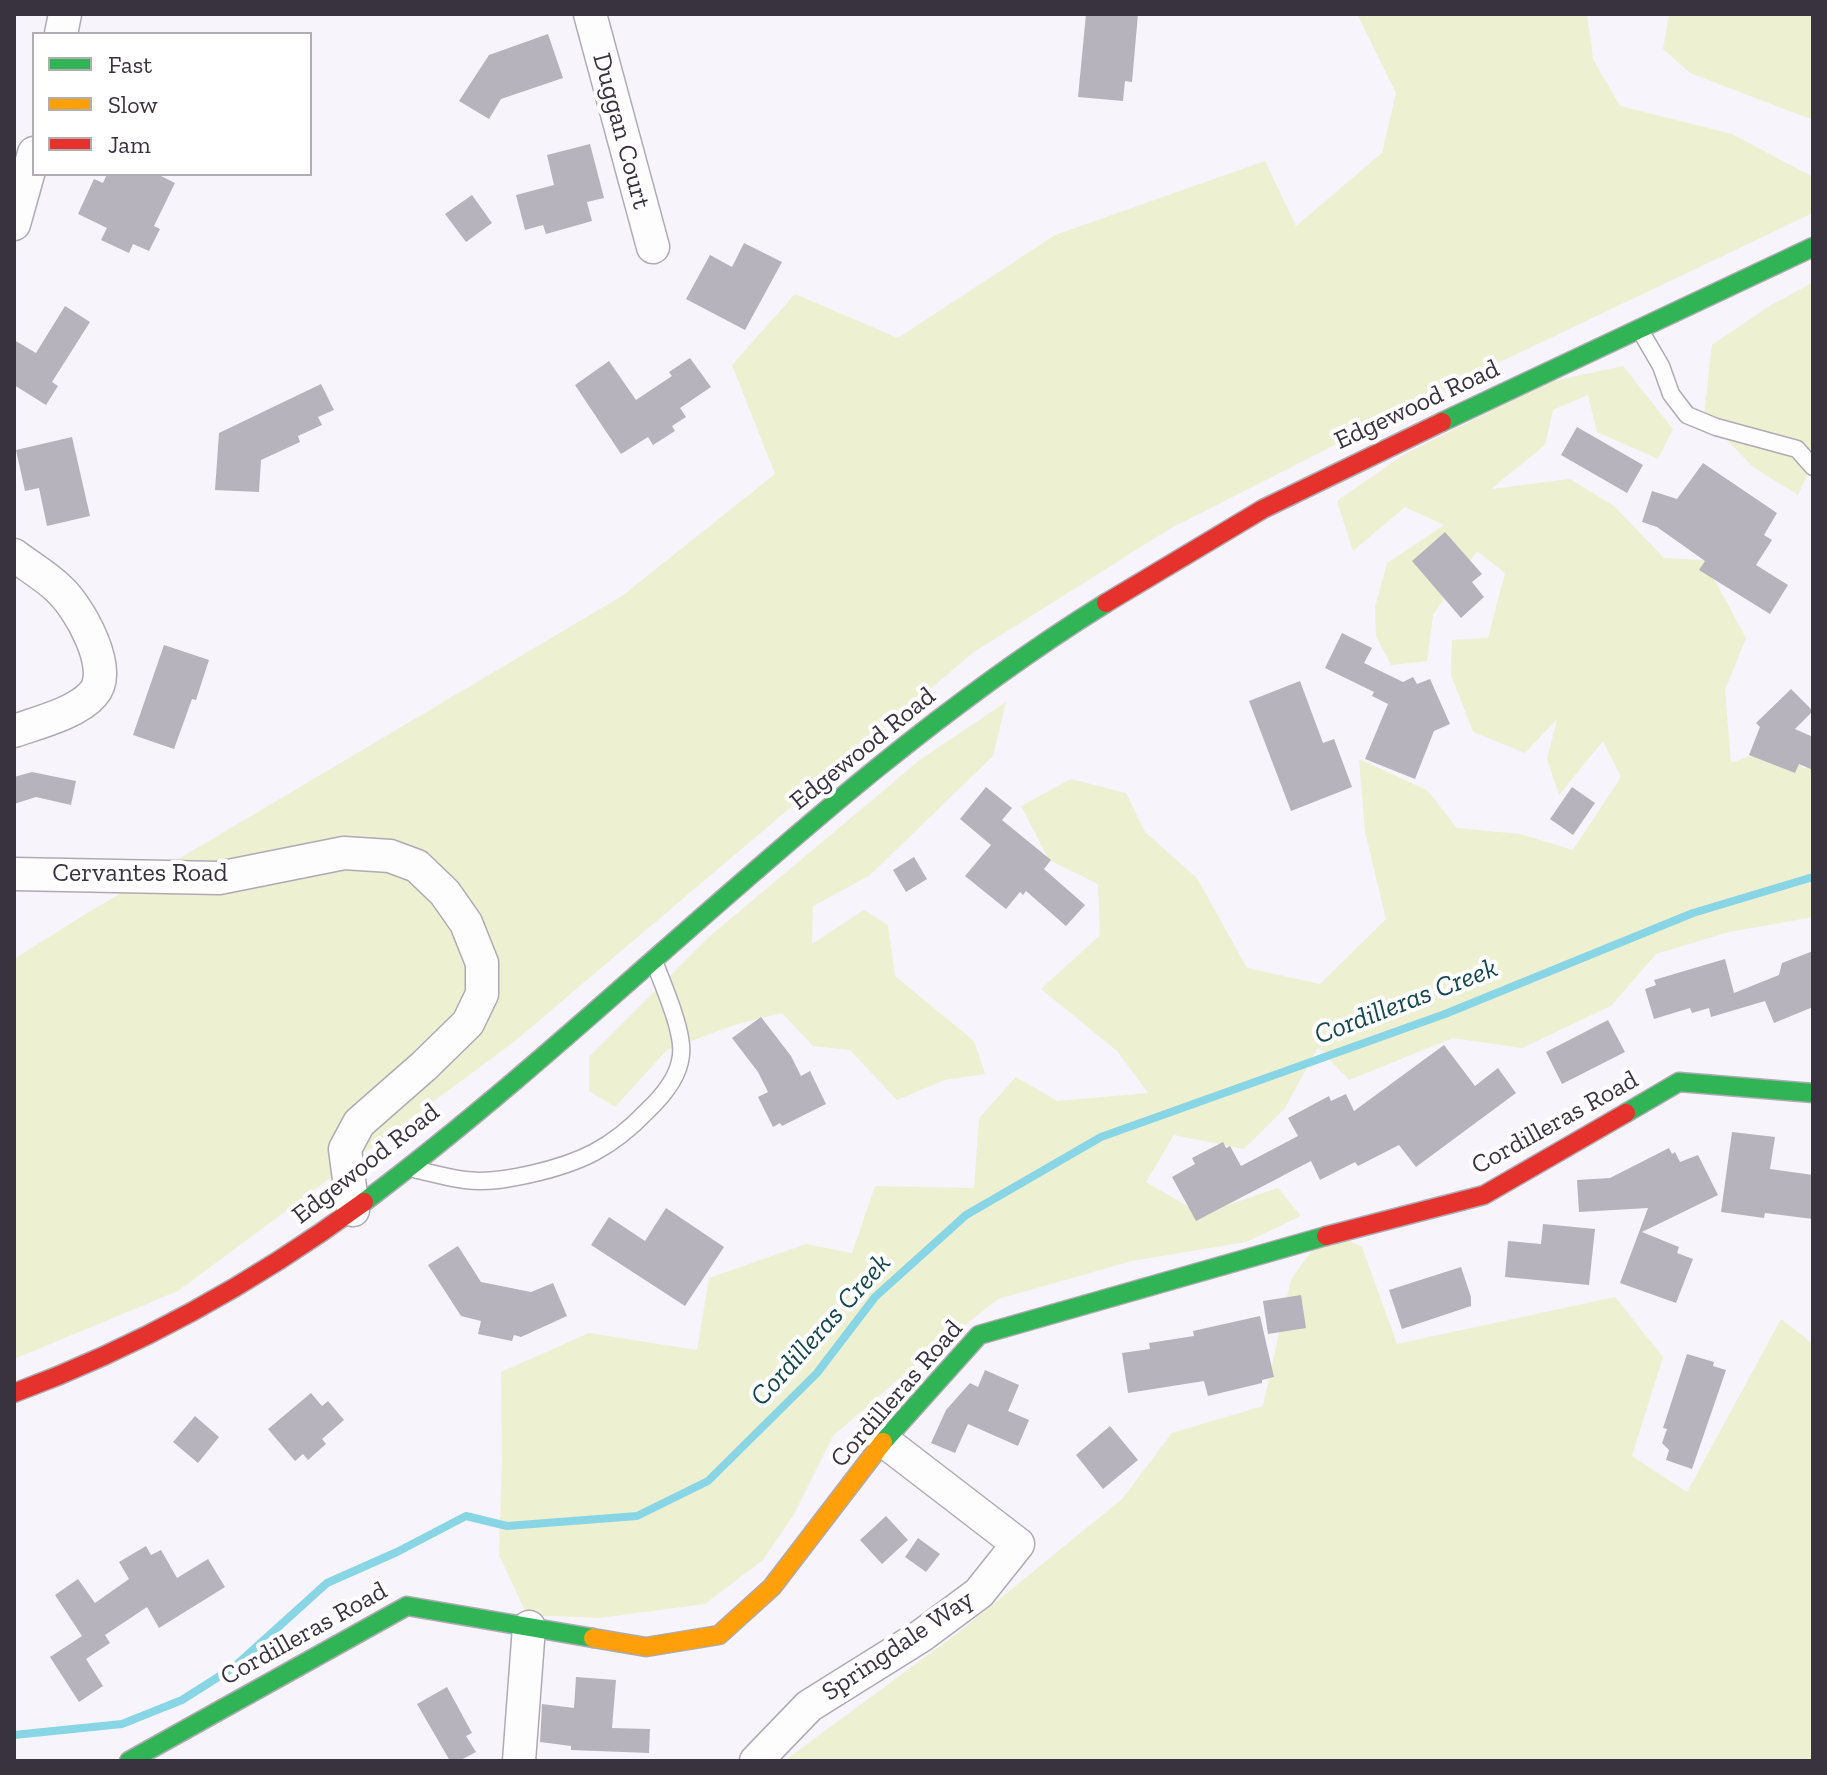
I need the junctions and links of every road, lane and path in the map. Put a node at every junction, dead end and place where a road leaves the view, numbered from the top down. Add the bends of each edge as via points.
1 (590, 14) edge
2 (32, 160) edge
3 (14, 224) edge
4 (653, 247) dead end
5 (1813, 247) edge
6 (1640, 329) junction
7 (1813, 467) edge
8 (14, 555) edge
9 (14, 731) edge
10 (14, 874) edge
11 (653, 960) junction
12 (1813, 1093) edge
13 (407, 1168) junction
14 (353, 1210) junction
15 (14, 1393) edge
16 (884, 1441) junction
17 (529, 1627) junction
18 (129, 1761) edge
19 (519, 1761) edge
20 (756, 1761) edge

1 - 4 street, Duggan Court
2 - 3 street
5 - 6 main road, Edgewood Road
6 - 7 lane via 1687,415 1797,449
6 - 11 main road, Edgewood Road via 1337,472 1123,591 921,733
8 - 9 street via 78,610 99,663 100,683 92,696 62,714
10 - 14 street, Cervantes Road via 219,878 344,853 390,856 417,866 445,893 466,923 482,963 482,994 468,1023 359,1123 345,1149
11 - 13 main road, Edgewood Road
11 - 13 lane via 682,1053 667,1091 631,1127 585,1159 502,1181 465,1180
12 - 16 main road, Cordilleras Road via 1679,1082 1484,1195 979,1335
13 - 14 main road, Edgewood Road
14 - 15 main road, Edgewood Road via 175,1323
16 - 17 main road, Cordilleras Road via 772,1587 719,1635 646,1647
16 - 20 street, Springdale Way via 1018,1544 979,1593 809,1706
17 - 18 main road, Cordilleras Road via 407,1606
17 - 19 street

